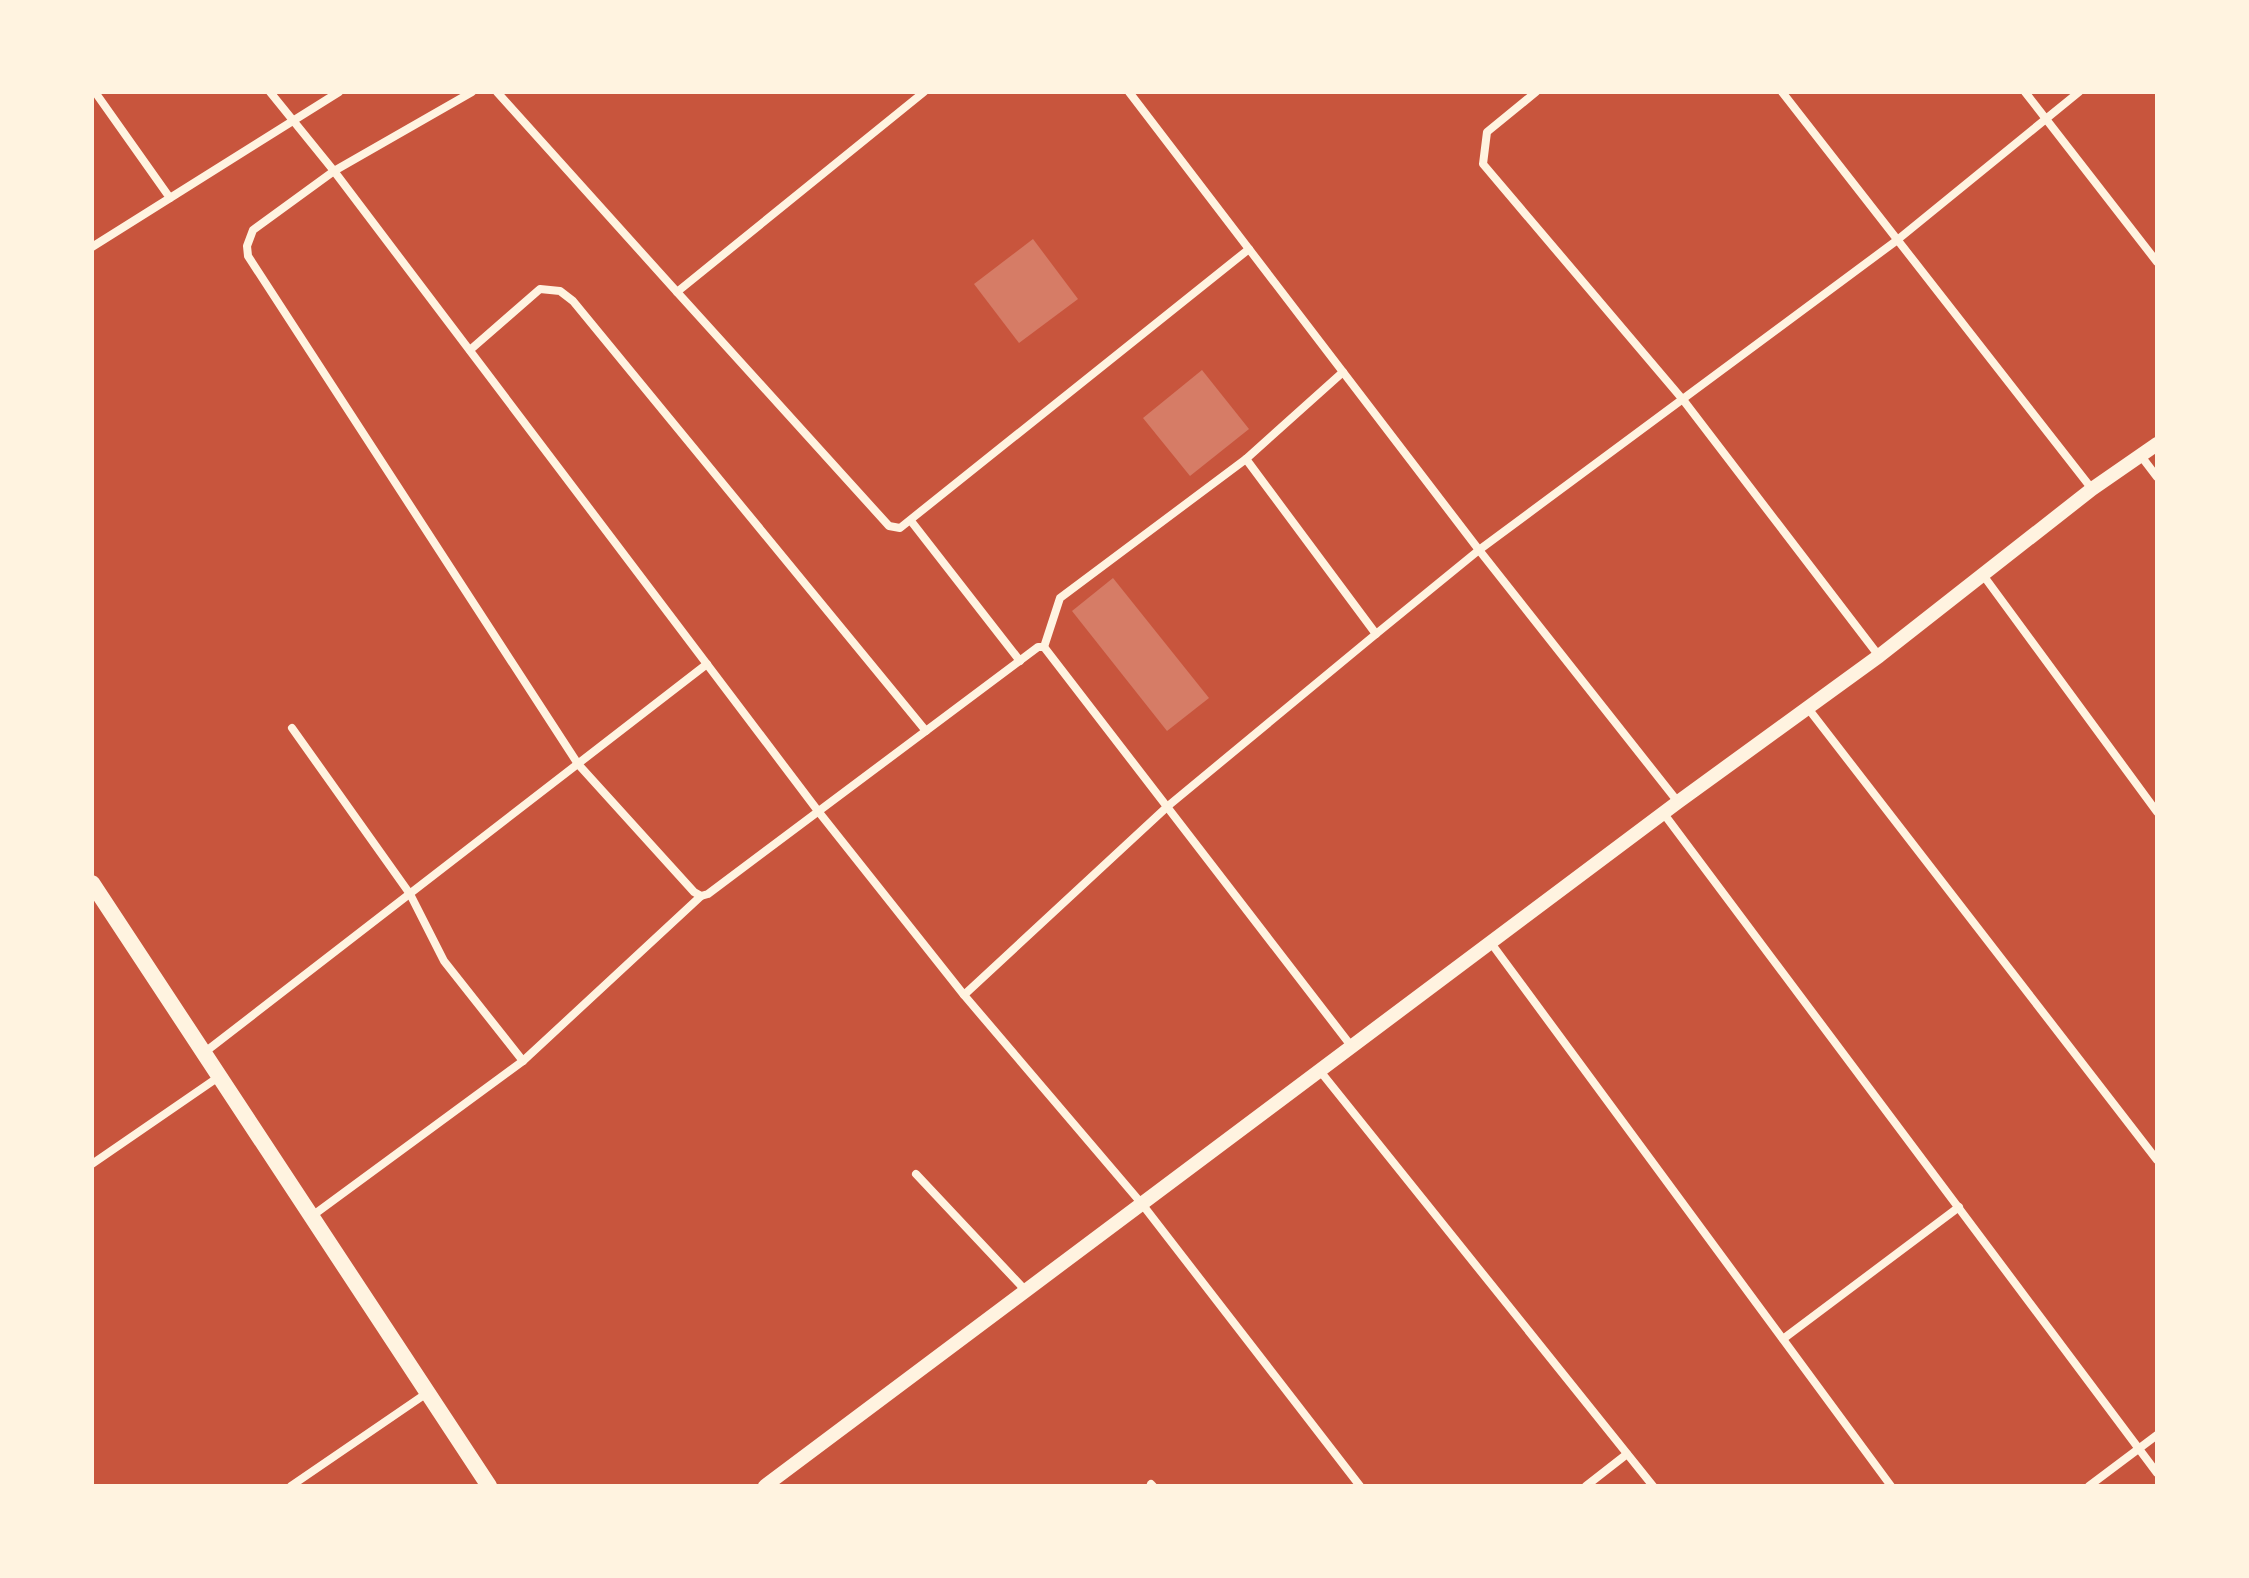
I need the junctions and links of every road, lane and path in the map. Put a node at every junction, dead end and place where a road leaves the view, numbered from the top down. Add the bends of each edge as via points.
1 (95, 92) edge
2 (270, 92) edge
3 (339, 92) edge
4 (472, 92) edge
5 (497, 92) edge
6 (924, 92) edge
7 (1129, 92) edge
8 (1536, 92) edge
9 (1782, 92) edge
10 (2025, 92) edge
11 (2079, 92) edge
12 (2045, 117) junction
13 (291, 122) junction
14 (334, 171) junction
15 (170, 198) junction
16 (1896, 241) junction
17 (92, 247) edge
18 (1249, 249) junction
19 (2157, 262) edge
20 (677, 292) junction
21 (470, 350) junction
22 (1343, 372) junction
23 (1684, 401) junction
24 (2157, 444) edge
25 (2141, 456) junction
26 (1246, 459) junction
27 (2157, 477) edge
28 (2092, 489) junction
29 (911, 521) junction
30 (1479, 550) junction
31 (1983, 575) junction
32 (1376, 634) junction
33 (1044, 647) junction
34 (1879, 656) junction
35 (1020, 661) junction
36 (707, 664) junction
37 (1807, 707) junction
38 (292, 728) dead end
39 (926, 731) junction
40 (578, 764) junction
41 (1678, 802) junction
42 (1168, 806) junction
43 (818, 811) junction
44 (2157, 812) edge
45 (1664, 814) junction
46 (92, 883) edge
47 (410, 894) junction
48 (701, 896) junction
49 (1491, 943) junction
50 (964, 995) junction
51 (1352, 1047) junction
52 (205, 1052) junction
53 (523, 1061) junction
54 (1320, 1071) junction
55 (220, 1076) junction
56 (2157, 1160) edge
57 (92, 1164) edge
58 (916, 1174) dead end
59 (1142, 1204) junction
60 (1959, 1207) junction
61 (312, 1216) junction
62 (1026, 1291) junction
63 (1783, 1339) junction
64 (428, 1393) junction
65 (2157, 1435) edge
66 (2140, 1448) junction
67 (1627, 1454) junction
68 (2157, 1473) edge
69 (291, 1486) edge
70 (489, 1486) edge
71 (765, 1486) edge
72 (1360, 1486) edge
73 (1586, 1486) edge
74 (1653, 1486) edge
75 (1891, 1486) edge
76 (2089, 1486) edge

1 - 15 street
2 - 13 street
3 - 13 street
4 - 14 street
5 - 20 street
6 - 20 street
7 - 18 street
8 - 23 street via 1487,132 1483,164
9 - 16 street
10 - 12 street
11 - 12 street
12 - 16 street
12 - 19 street
13 - 14 street
13 - 15 street
14 - 21 street
14 - 40 street via 253,230 248,256
15 - 17 street
16 - 23 street
16 - 28 street
18 - 22 street
18 - 29 street
20 - 29 street via 889,526 900,528
21 - 36 street
21 - 39 street via 540,289 560,291 573,301
22 - 26 street
22 - 30 street
23 - 30 street
23 - 34 street
24 - 25 street
25 - 27 street
25 - 28 street
26 - 32 street
26 - 33 street via 1060,598
28 - 31 street
29 - 35 street
30 - 32 street
30 - 41 street
31 - 34 street
31 - 44 street
32 - 42 street
33 - 35 street
33 - 42 street
34 - 37 street
35 - 39 street
36 - 40 street
36 - 43 street
37 - 41 street
37 - 56 street
38 - 47 street
39 - 43 street
40 - 47 street
40 - 48 street
41 - 45 street
42 - 50 street
42 - 51 street
43 - 48 street
43 - 50 street
45 - 49 street
45 - 60 street
46 - 52 main road
47 - 52 street
47 - 53 street via 444,961
48 - 53 street
49 - 51 street
49 - 63 street
50 - 59 street
51 - 54 street
52 - 55 main road
53 - 61 street
54 - 59 street
54 - 67 street
55 - 57 street
55 - 61 main road
58 - 62 street
59 - 62 street
59 - 72 street
60 - 63 street
60 - 66 street
61 - 64 main road
62 - 71 street
63 - 75 street
64 - 69 street
64 - 70 main road
65 - 66 street
66 - 68 street
66 - 76 street
67 - 73 street
67 - 74 street

